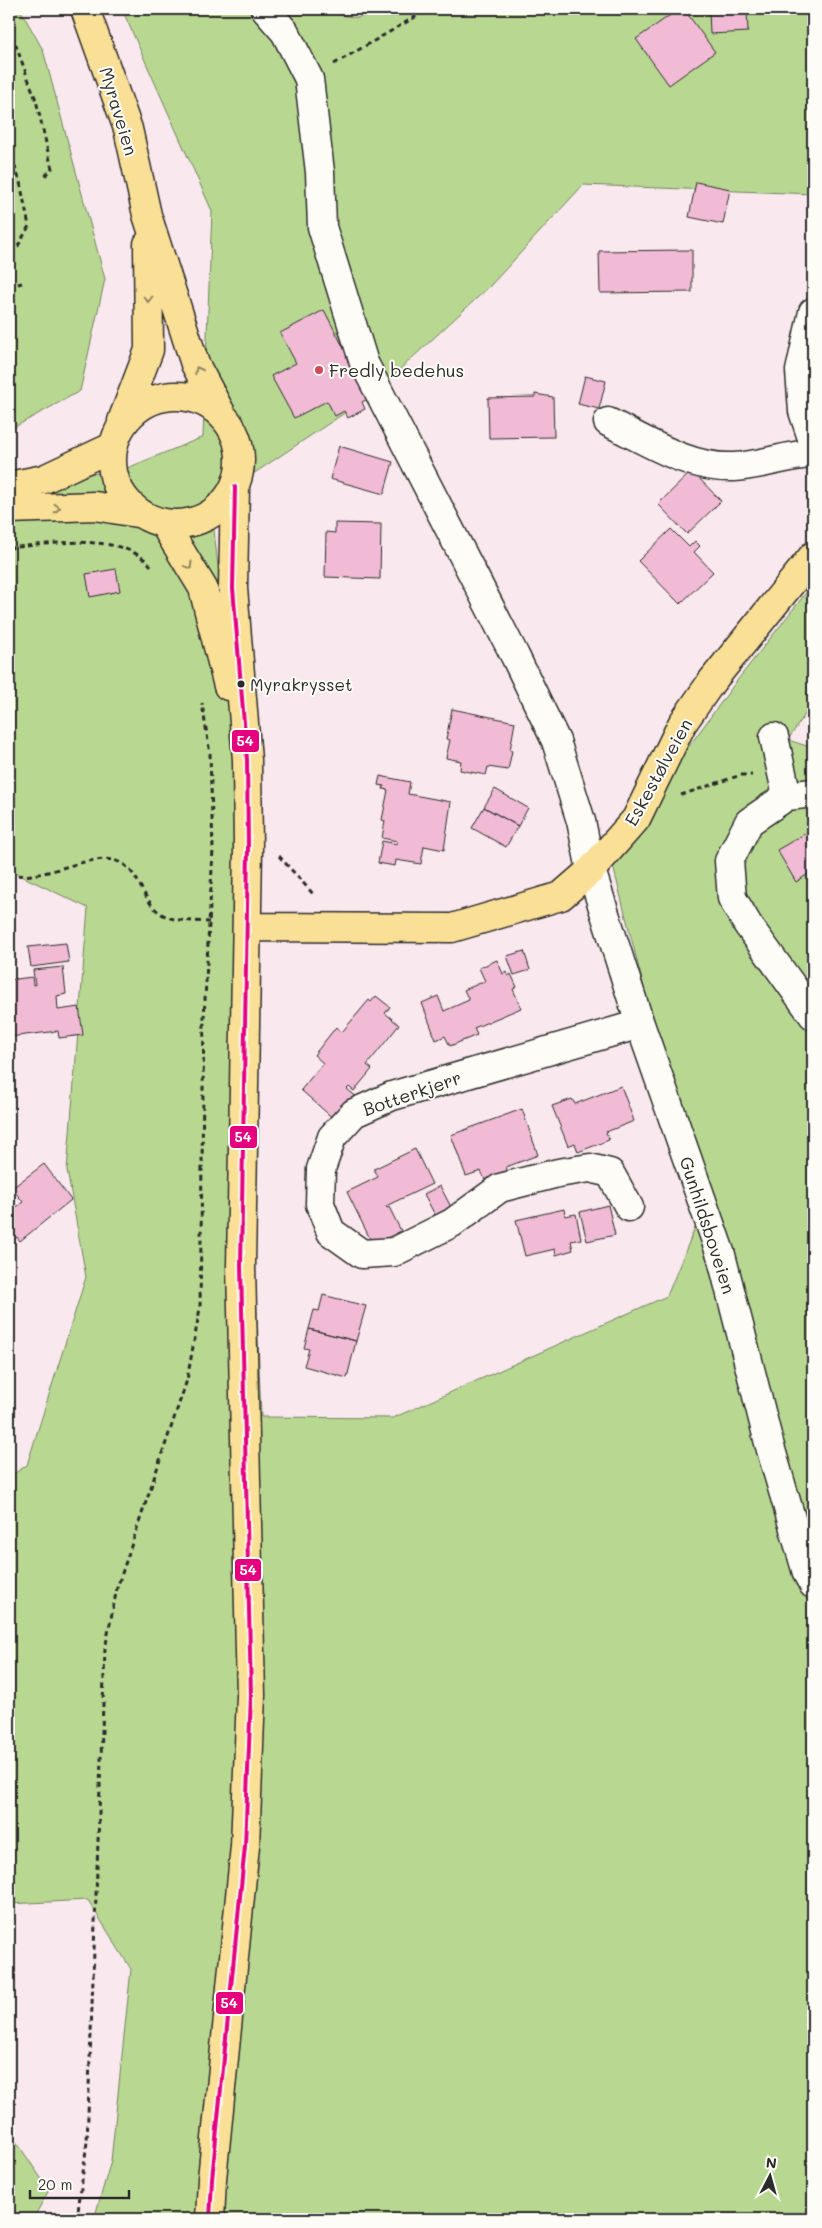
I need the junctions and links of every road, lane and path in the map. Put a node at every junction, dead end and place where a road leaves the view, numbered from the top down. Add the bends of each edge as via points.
1 (85, 9) edge
2 (264, 9) edge
3 (429, 9) edge
4 (9, 27) edge
5 (309, 78) junction
6 (9, 148) edge
7 (45, 176) dead end
8 (147, 215) junction
9 (9, 248) edge
10 (22, 283) dead end
11 (9, 286) edge
12 (813, 312) edge
13 (221, 413) junction
14 (608, 422) dead end
15 (116, 435) junction
16 (813, 441) edge
17 (813, 454) edge
18 (9, 486) edge
19 (235, 487) junction
20 (9, 509) edge
21 (137, 512) junction
22 (164, 524) junction
23 (9, 548) edge
24 (813, 556) edge
25 (155, 571) dead end
26 (201, 695) dead end
27 (774, 737) dead end
28 (247, 760) junction
29 (800, 794) edge
30 (648, 796) junction
31 (274, 854) dead end
32 (591, 870) junction
33 (9, 875) edge
34 (209, 922) junction
35 (248, 927) junction
36 (325, 928) junction
37 (813, 1015) edge
38 (640, 1024) junction
39 (630, 1207) dead end
40 (813, 1584) edge
41 (77, 2219) edge
42 (210, 2219) edge

1 - 8 main road, Myraveien via 128,129
2 - 5 street via 285,32
3 - 5 path
4 - 7 path via 36,100 52,169
5 - 32 street, Gunhildsboveien via 320,172 322,226 364,362 556,741 581,821
6 - 9 path via 29,226 18,246
13 -> 8 main road, Myraveien via 194,364
8 -> 15 main road, Myraveien via 148,350
10 - 11 path
12 - 16 street via 800,371 803,411
13 - 15 main road via 201,400 172,395 154,398 138,407
13 - 19 main road via 236,434 241,455
14 - 17 street via 672,453 710,467 735,467
15 - 18 main road via 44,479
15 - 21 main road via 111,472 120,494
19 - 22 main road via 222,506 190,524
19 - 28 main road via 233,588
20 -> 21 main road via 95,506
21 - 22 main road
22 -> 28 main road via 203,588
23 - 25 path via 64,543 109,544 144,558
24 - 30 main road, Eskestølveien via 712,681 682,724
26 - 34 path via 210,754 213,849
27 - 29 street
28 - 35 main road
29 - 30 path via 762,775 741,775 686,794
29 - 37 street via 749,822 729,861 732,898
30 - 32 main road, Eskestølveien via 636,819
31 - 36 path via 320,902
32 - 36 main road, Eskestølveien via 561,896 452,928
32 - 38 street, Gunhildsboveien
33 - 34 path via 33,875 96,860 119,862 134,875 154,909 173,919
34 - 41 path via 204,1018 200,1308 187,1380 116,1588 106,1649 87,2142
35 - 36 main road, Eskestølveien
35 - 42 main road via 241,1266 251,1694 245,1846
38 - 39 street, Botterkjerr via 392,1096 354,1113 332,1137 321,1169 320,1204 331,1232 362,1254 394,1252 452,1222 500,1188 558,1173 590,1168 610,1173
38 - 40 street, Gunhildsboveien via 721,1255 769,1443

